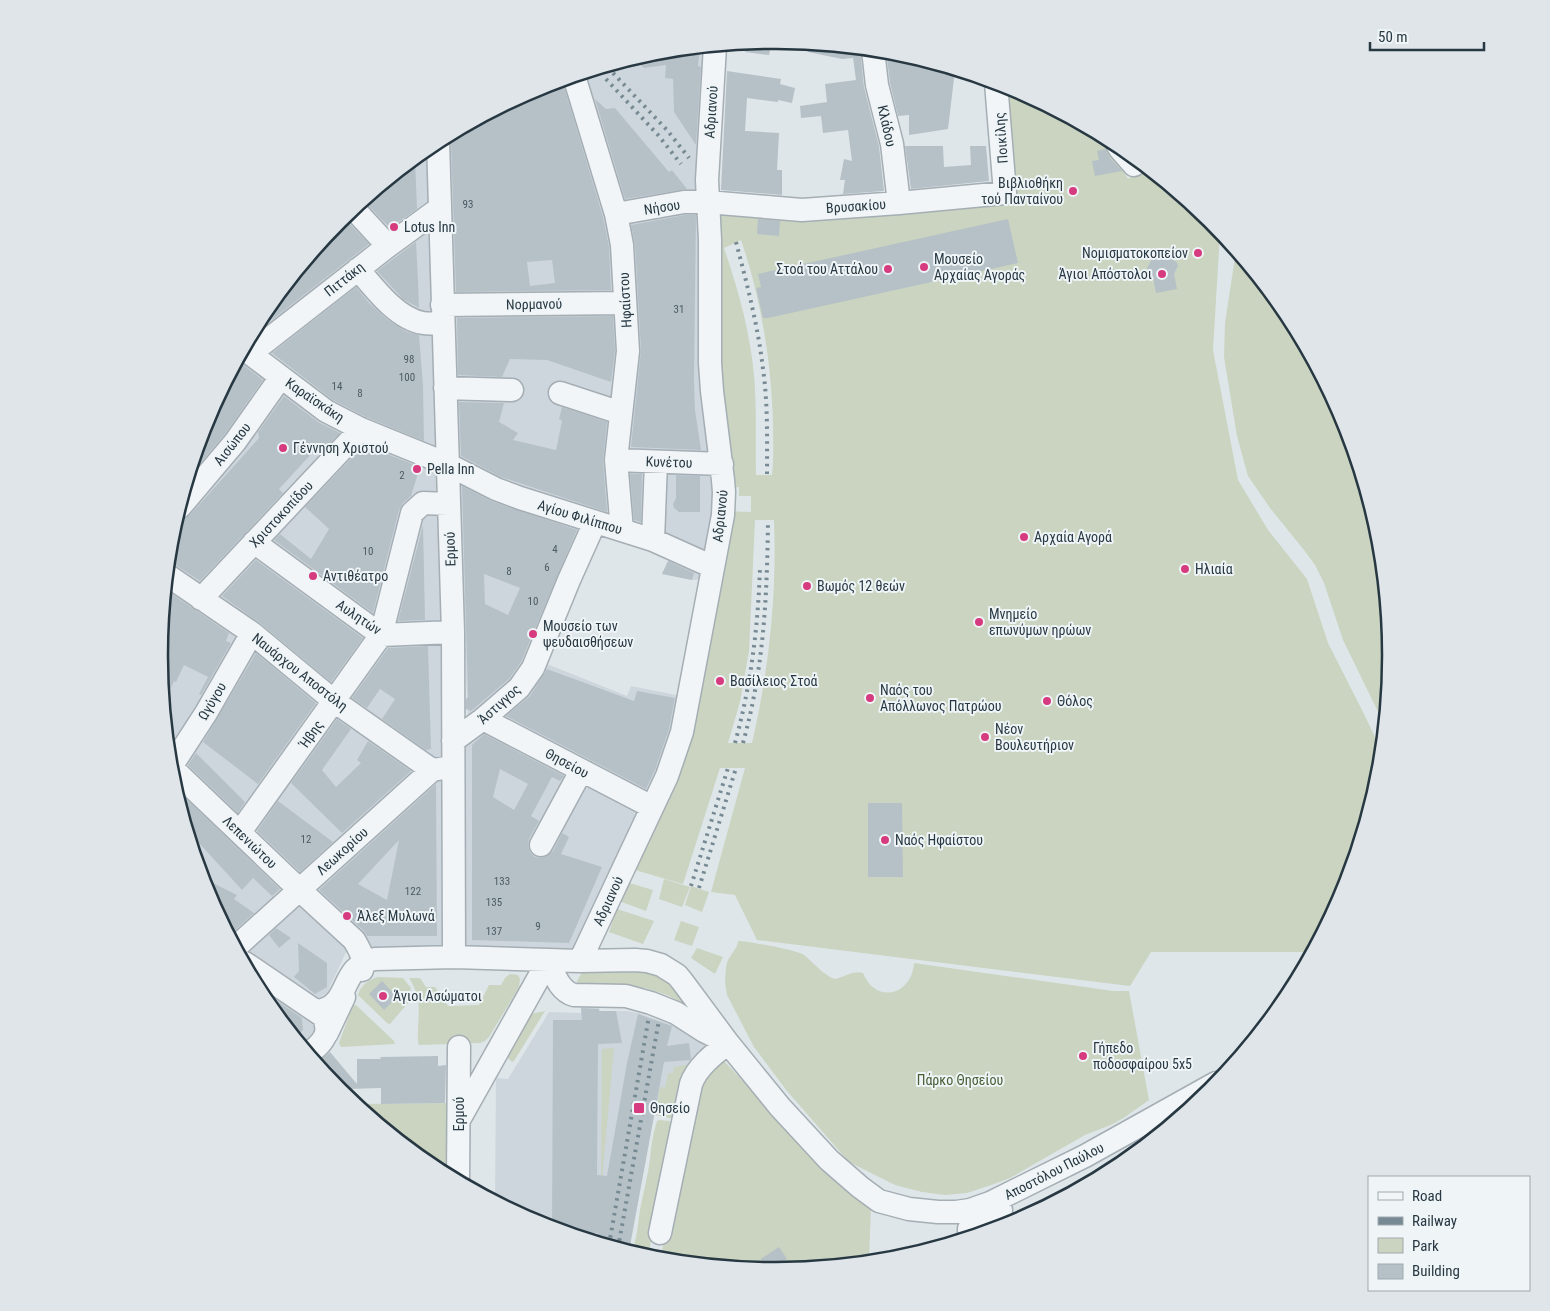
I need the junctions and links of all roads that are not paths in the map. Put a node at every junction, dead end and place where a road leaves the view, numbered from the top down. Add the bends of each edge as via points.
1 (715, 52) edge
2 (874, 57) edge
3 (576, 83) edge
4 (997, 91) edge
5 (435, 153) edge
6 (1005, 193) joint
7 (707, 202) junction
8 (899, 203) junction
9 (440, 208) junction
10 (359, 214) edge
11 (616, 214) junction
12 (388, 246) junction
13 (358, 269) junction
14 (625, 303) junction
15 (443, 314) junction
16 (254, 346) edge
17 (249, 353) edge
18 (281, 378) junction
19 (445, 388) junction
20 (512, 390) dead end
21 (560, 393) dead end
22 (621, 413) junction
23 (360, 429) junction
24 (616, 460) junction
25 (656, 462) junction
26 (447, 464) junction
27 (722, 464) junction
28 (193, 483) edge
29 (448, 504) junction
30 (595, 522) junction
31 (622, 530) junction
32 (653, 540) junction
33 (254, 542) junction
34 (713, 567) junction
35 (173, 578) edge
36 (201, 599) junction
37 (453, 632) junction
38 (252, 634) junction
39 (381, 635) junction
40 (334, 700) junction
41 (483, 719) junction
42 (454, 741) junction
43 (177, 758) edge
44 (454, 767) junction
45 (432, 770) junction
46 (581, 771) junction
47 (180, 776) edge
48 (652, 807) junction
49 (240, 832) junction
50 (541, 846) dead end
51 (299, 889) junction
52 (241, 942) edge
53 (454, 957) junction
54 (548, 961) junction
55 (580, 961) junction
56 (363, 966) junction
57 (258, 972) edge
58 (318, 1012) junction
59 (326, 1035) junction
60 (728, 1043) junction
61 (459, 1047) dead end
62 (314, 1049) edge
63 (1192, 1096) edge
64 (1166, 1119) edge
65 (459, 1120) junction
66 (458, 1172) edge
67 (982, 1225) edge
68 (660, 1233) dead end

1 - 7 street, Αδριανού
2 - 8 street, Κλάδου via 892,144
3 - 11 street, Ηφαίστου
4 - 6 street, Ποικίλης
5 - 9 street, Ερμού
6 - 8 street, Βρυσακίου
7 - 8 street, Βρυσακίου via 802,210
7 - 11 street, Νήσου via 680,203
7 - 27 street, Αδριανού via 711,382
9 - 12 street, Πιττάκη
9 - 15 street, Ερμού
10 - 12 street
11 - 14 street, Ηφαίστου via 622,245
12 - 13 street, Πιττάκη
13 - 15 street, Νορμανού via 396,310 414,321 424,323
13 - 16 street, Πιττάκη
14 - 15 street, Νορμανού
14 - 22 street, Ηφαίστου via 628,351
15 - 19 street, Ερμού
17 - 18 street, Καραϊσκάκη
18 - 23 street, Καραϊσκάκη via 326,411
18 - 28 street, Αισώπου via 235,442
19 - 20 street
19 - 26 street, Ερμού
21 - 22 street
22 - 24 street, Ηφαίστου
23 - 26 street, Καραϊσκάκη
23 - 33 street, Χριστοκοπίδου
24 - 25 street, Κυνέτου
24 - 31 street, Ηφαίστου
25 - 27 street, Κυνέτου
25 - 32 street
26 - 29 street, Ερμού
26 - 30 street, Αγίου Φιλίππου via 496,489
27 - 34 street, Αδριανού via 724,502
29 - 37 street, Ερμού
29 - 39 street via 423,503 412,513
30 - 31 street, Αγίου Φιλίππου
30 - 41 street, Άστιγγος via 533,668 519,688
31 - 32 street, Αγίου Φιλίππου
32 - 34 street, Αγίου Φιλίππου
33 - 36 street, Χριστοκοπίδου
33 - 39 street, Αυλητών
34 - 48 street, Αδριανού via 682,732
35 - 36 street, Ναυάρχου Αποστόλη
36 - 38 street, Ναυάρχου Αποστόλη
37 - 39 street, Αυλητών
37 - 42 street, Ερμού
38 - 40 street, Ναυάρχου Αποστόλη
38 - 43 street, Ωγύγου
39 - 40 street, Ήβης
40 - 45 street, Ναυάρχου Αποστόλη
40 - 49 street, Ήβης
41 - 42 street, Άστιγγος
41 - 46 street, Θησείου
42 - 44 street, Ερμού
44 - 45 street
44 - 53 street, Ερμού
45 - 51 street, Λεωκορίου
46 - 48 street, Θησείου
46 - 50 street
47 - 49 street, Λεπενιώτου
48 - 55 street, Αδριανού
49 - 51 street, Λεπενιώτου
51 - 52 street, Λεωκορίου
51 - 56 street, Λεπενιώτου via 354,940 360,949
53 - 54 street
53 - 56 street via 444,963
54 - 55 street
54 - 60 street via 568,993 626,996 651,1003 676,1013
54 - 65 street
55 - 60 street via 647,961 667,969 688,988
56 - 58 street via 354,970 336,1003
56 - 59 street
57 - 58 street
58 - 59 street via 325,1020
59 - 62 street
60 - 63 street, Αποστόλου Παύλου via 780,1107 840,1170 880,1201 924,1211 956,1212 990,1203
60 - 68 street via 697,1072 690,1084
61 - 65 street, Ερμού
64 - 67 street, Αποστόλου Παύλου
65 - 66 street, Ερμού

